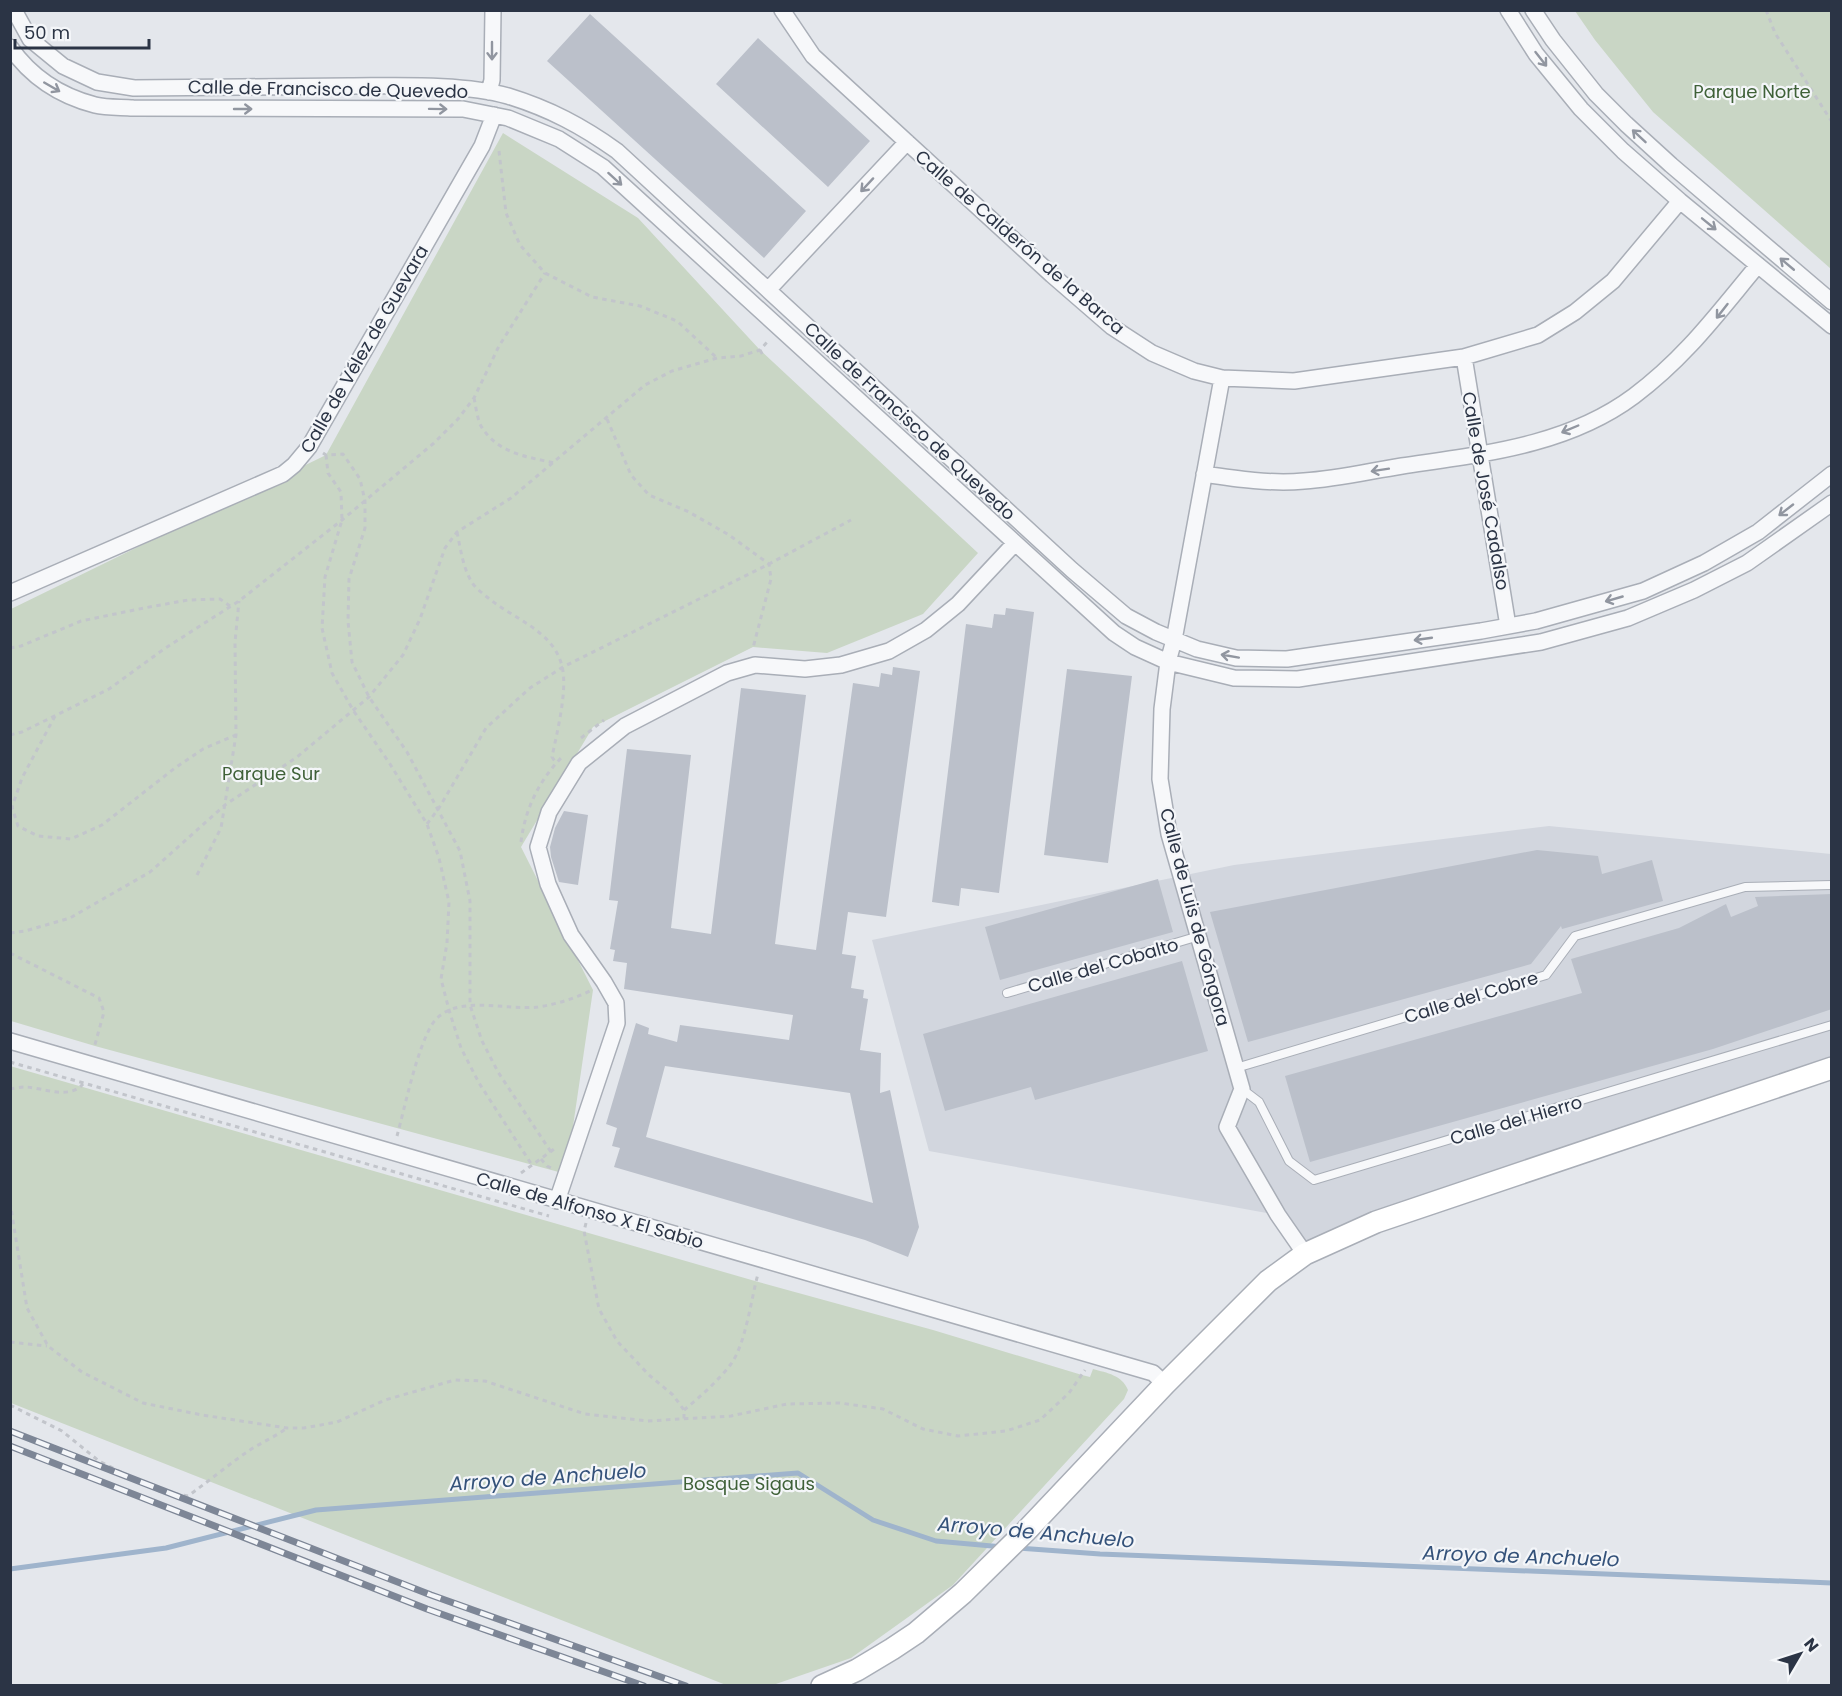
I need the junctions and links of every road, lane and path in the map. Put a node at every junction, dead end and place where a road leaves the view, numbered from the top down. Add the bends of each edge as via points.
1 (14, 10) edge
2 (493, 10) edge
3 (782, 10) edge
4 (1508, 10) edge
5 (1533, 10) edge
6 (1766, 10) edge
7 (10, 47) edge
8 (489, 92) junction
9 (494, 115) junction
10 (1832, 122) edge
11 (907, 142) junction
12 (482, 146) junction
13 (1680, 201) junction
14 (1758, 265) junction
15 (545, 273) junction
16 (768, 290) junction
17 (1832, 302) edge
18 (1832, 326) edge
19 (764, 357) dead end
20 (1464, 357) junction
21 (717, 358) junction
22 (1222, 378) junction
23 (474, 398) junction
24 (607, 419) junction
25 (309, 447) junction
26 (326, 455) junction
27 (1480, 455) junction
28 (555, 463) junction
29 (1204, 474) junction
30 (1832, 474) edge
31 (365, 501) junction
32 (1832, 503) edge
33 (342, 520) junction
34 (850, 520) dead end
35 (457, 532) junction
36 (1015, 543) junction
37 (769, 564) junction
38 (10, 593) edge
39 (239, 601) junction
40 (230, 606) junction
41 (1509, 626) junction
42 (1174, 640) junction
43 (10, 648) edge
44 (1168, 662) junction
45 (755, 665) junction
46 (562, 668) junction
47 (369, 697) junction
48 (353, 710) junction
49 (56, 715) junction
50 (609, 717) dead end
51 (10, 735) edge
52 (236, 735) junction
53 (577, 742) dead end
54 (563, 756) dead end
55 (556, 763) junction
56 (225, 805) junction
57 (439, 808) junction
58 (427, 824) junction
59 (520, 847) dead end
60 (197, 874) dead end
61 (1832, 885) edge
62 (10, 933) edge
63 (1199, 936) junction
64 (10, 953) edge
65 (1007, 993) dead end
66 (596, 996) dead end
67 (470, 1005) junction
68 (449, 1010) junction
69 (1832, 1025) edge
70 (10, 1041) edge
71 (94, 1048) dead end
72 (10, 1062) edge
73 (1236, 1068) junction
74 (1832, 1068) edge
75 (83, 1084) junction
76 (10, 1089) edge
77 (1242, 1089) junction
78 (397, 1136) dead end
79 (558, 1146) dead end
80 (551, 1152) junction
81 (532, 1165) junction
82 (520, 1174) dead end
83 (557, 1201) junction
84 (10, 1202) edge
85 (589, 1210) junction
86 (551, 1217) dead end
87 (1305, 1254) junction
88 (761, 1259) junction
89 (10, 1342) edge
90 (48, 1346) junction
91 (1091, 1355) junction
92 (1165, 1384) junction
93 (10, 1405) edge
94 (684, 1410) junction
95 (684, 1420) junction
96 (287, 1428) junction
97 (822, 1686) edge

1 - 8 street, Calle de Francisco de Quevedo via 30,39 63,66 97,82 134,88 395,86
2 -> 8 street
3 - 11 street, Calle de Calderón de la Barca via 813,56
4 -> 13 street via 1536,54 1581,109
17 -> 5 street via 1671,165 1596,94
6 - 10 path via 1775,33
7 -> 9 street, Calle de Francisco de Quevedo via 51,88 96,105 451,109
8 - 16 street, Calle de Francisco de Quevedo via 546,110 587,129
9 - 12 street, Calle de Vélez de Guevara
9 -> 36 street, Calle de Francisco de Quevedo via 559,139 603,167
11 -> 16 street
11 - 22 street, Calle de Calderón de la Barca via 1112,327 1152,353
12 - 15 path via 499,151 506,213 520,245
12 - 25 street, Calle de Vélez de Guevara
13 -> 14 street
13 - 20 street, Calle de Calderón de la Barca via 1613,281 1575,312 1538,335
14 - 18 street
14 -> 27 street via 1677,362 1633,397 1602,416 1545,440
15 - 21 path via 592,297 640,306 677,321
15 - 23 path via 499,346
16 - 42 street, Calle de Francisco de Quevedo via 1072,570 1126,616
19 - 21 path via 760,350
20 - 22 street, Calle de Calderón de la Barca via 1294,381
20 - 27 street, Calle de José Cadalso
21 - 24 path via 672,371 645,385
22 - 29 street, Calle de Luis de Góngora
23 - 28 path via 480,424 493,443 516,454
23 - 31 path via 434,443
24 - 28 path
24 - 37 path via 631,475 649,495 729,535
25 - 26 path
25 - 38 street, Calle de Vélez de Guevara via 283,474
26 - 31 path via 343,454 360,479
26 - 33 path via 328,473 340,492
27 -> 29 street via 1303,482
27 - 41 street, Calle de José Cadalso
28 - 35 path via 511,498
29 - 42 street, Calle de Luis de Góngora
30 -> 41 street, Calle de Francisco de Quevedo via 1758,532 1704,563 1643,591
31 - 33 path
31 - 47 path via 365,528 349,579 348,621 352,662
32 - 44 street, Calle de Francisco de Quevedo via 1747,564 1694,590 1628,618 1541,642 1298,679 1234,678
33 - 39 path
33 - 48 path via 325,577 322,628 332,673
34 - 37 path
35 - 46 path via 464,566 475,587 500,608 539,631 554,646
35 - 47 path via 445,548 403,655
36 - 44 street, Calle de Francisco de Quevedo via 1114,633
36 - 45 street via 958,604 926,630 889,651 841,665 805,669
37 - 45 path via 771,579 753,647
37 - 46 path
39 - 40 path
39 - 52 path via 235,642
40 - 43 path via 220,599 144,608 81,621
40 - 49 path via 109,689
41 -> 42 street, Calle de Francisco de Quevedo via 1287,659 1236,658
42 - 44 street, Calle de Luis de Góngora
44 - 63 street, Calle de Luis de Góngora via 1160,779 1169,834
45 - 83 street via 727,674 625,726 579,763 549,812 538,847 548,884 571,935 616,1003 617,1023
46 - 55 path via 563,697 552,757
46 - 57 path via 530,688 486,728
47 - 48 path
47 - 57 path
48 - 56 path via 297,757
48 - 58 path
49 - 51 path
49 - 52 path via 22,778 12,807 18,826 38,836 71,839 102,825 203,749
50 - 53 path
52 - 56 path
54 - 55 path
55 - 59 path via 534,794
56 - 60 path via 221,828
56 - 62 path via 150,872 101,902 70,918
57 - 58 path
57 - 67 path via 460,851 470,902
58 - 68 path via 449,902 441,979
61 - 73 lane, Calle del Cobre via 1745,887 1575,936 1546,975
63 - 65 lane, Calle del Cobalto
63 - 73 street, Calle de Luis de Góngora
64 - 71 path via 99,998 104,1012
66 - 67 path via 593,990 568,1001 535,1007
67 - 68 path
67 - 80 path via 498,1072
68 - 78 path via 434,1022 421,1051
68 - 81 path via 461,1048 479,1083
69 - 77 lane, Calle del Hierro via 1314,1180 1289,1161 1259,1102
70 - 83 street, Calle de Alfonso X El Sabio
72 - 75 path
73 - 77 street, Calle de Luis de Góngora
74 - 87 street via 1376,1222
75 - 76 path via 75,1090 60,1092
75 - 86 path
77 - 87 street via 1227,1127
79 - 80 path
80 - 81 path
81 - 82 path
83 - 85 street, Calle de Alfonso X El Sabio
84 - 90 path via 27,1308
85 - 88 street, Calle de Alfonso X El Sabio
85 - 94 path via 584,1231 599,1309 617,1341
87 - 92 street via 1268,1281
88 - 91 street, Calle de Alfonso X El Sabio
88 - 94 path via 744,1333 732,1363
89 - 90 path
90 - 96 path via 82,1372 143,1403
91 - 92 street, Calle de Alfonso X El Sabio via 1154,1373
91 - 95 path via 1069,1393 1040,1420 1006,1431 958,1436 923,1430 883,1409 840,1403 787,1404 730,1416
92 - 97 street via 1026,1531 940,1614 857,1670
93 - 96 path via 62,1431 99,1461 159,1491 188,1496
94 - 95 path
95 - 96 path via 647,1421 585,1414 485,1381 454,1380 385,1401 337,1422

